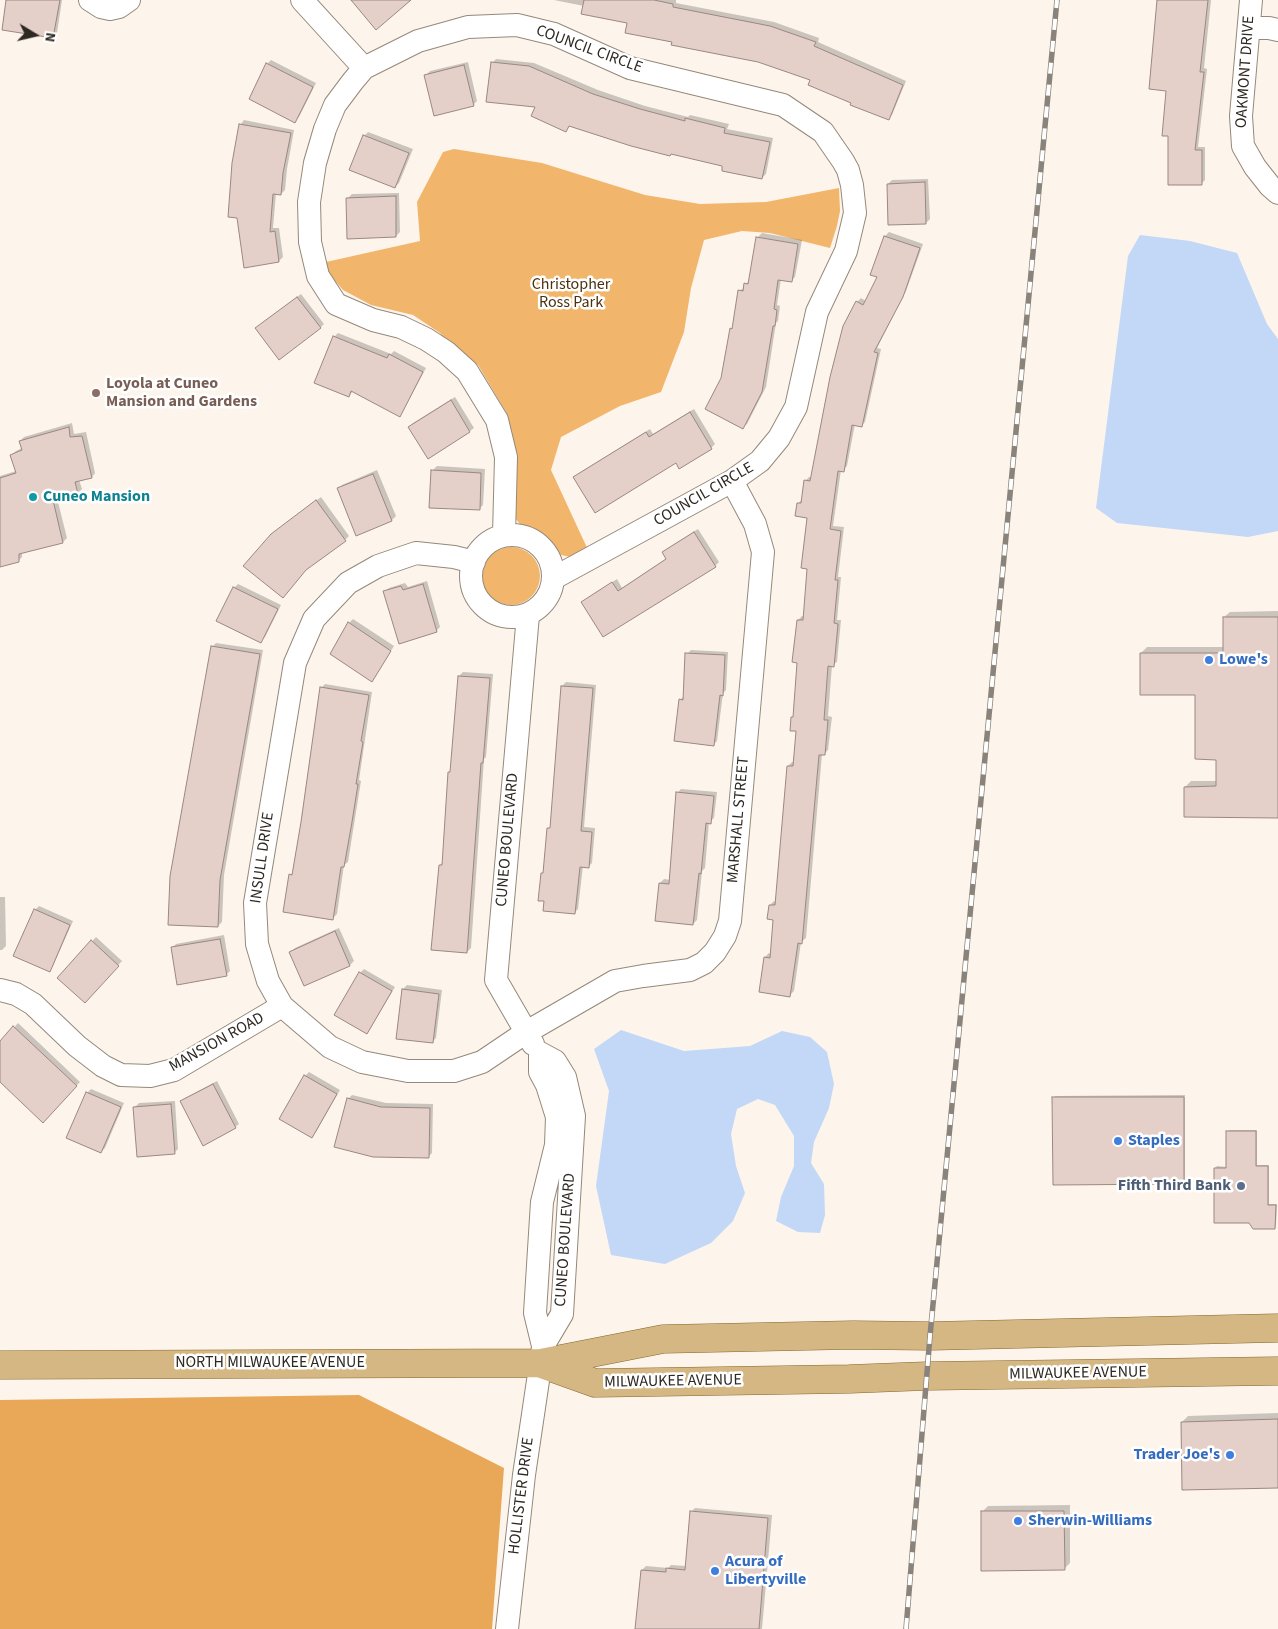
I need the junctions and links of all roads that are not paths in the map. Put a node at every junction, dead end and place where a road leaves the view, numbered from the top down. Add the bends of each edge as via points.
1 (90, 0) edge
2 (130, 0) edge
3 (302, 0) edge
4 (1251, 0) edge
5 (1249, 28) junction
6 (1278, 30) edge
7 (364, 68) junction
8 (1278, 193) edge
9 (732, 481) junction
10 (504, 535) junction
11 (474, 562) junction
12 (554, 578) junction
13 (528, 615) junction
14 (0, 990) edge
15 (282, 1006) junction
16 (525, 1033) junction
17 (1278, 1328) edge
18 (542, 1354) junction
19 (0, 1365) edge
20 (1278, 1372) edge
21 (507, 1629) edge

1 - 2 street via 110,9
3 - 7 street
4 - 5 street, OAKMONT DRIVE
5 - 6 street
5 - 8 street, OAKMONT DRIVE via 1240,116 1243,146 1255,167
7 - 9 street, COUNCIL CIRCLE via 418,41 468,26 517,26 554,34 630,68 784,105 824,132 844,161 852,186 855,213 846,251 817,312 796,407 780,438 760,461
7 - 10 street, COUNCIL CIRCLE via 335,105 314,163 309,202 310,242 318,276 336,304 426,338 467,371 497,420 506,457
9 - 12 street, COUNCIL CIRCLE
9 - 16 street, MARSHALL STREET via 755,524 763,552 730,920 725,936 704,963 690,970 615,981
10 - 11 street via 485,545
10 - 12 street via 516,534 540,544 553,566
11 - 13 street via 472,585 484,606 504,617
11 - 15 street, INSULL DRIVE via 416,554 378,566 348,583 314,619 295,663 255,903 257,944 268,981
12 - 13 street via 546,600
13 - 16 street, CUNEO BOULEVARD via 496,980
14 - 15 street, MANSION ROAD via 16,994 33,1004 77,1046 121,1075 150,1076 174,1070
15 - 16 street, INSULL DRIVE via 330,1047 362,1062 408,1070 454,1071 482,1062
16 - 18 street, CUNEO BOULEVARD via 540,1053 554,1060 565,1077 574,1116 561,1170 542,1202 535,1313
17 - 18 main road, MILWAUKEE AVENUE via 663,1339
18 - 19 main road, NORTH MILWAUKEE AVENUE
18 - 20 main road, MILWAUKEE AVENUE via 596,1383
18 - 21 street, HOLLISTER DRIVE via 523,1483

